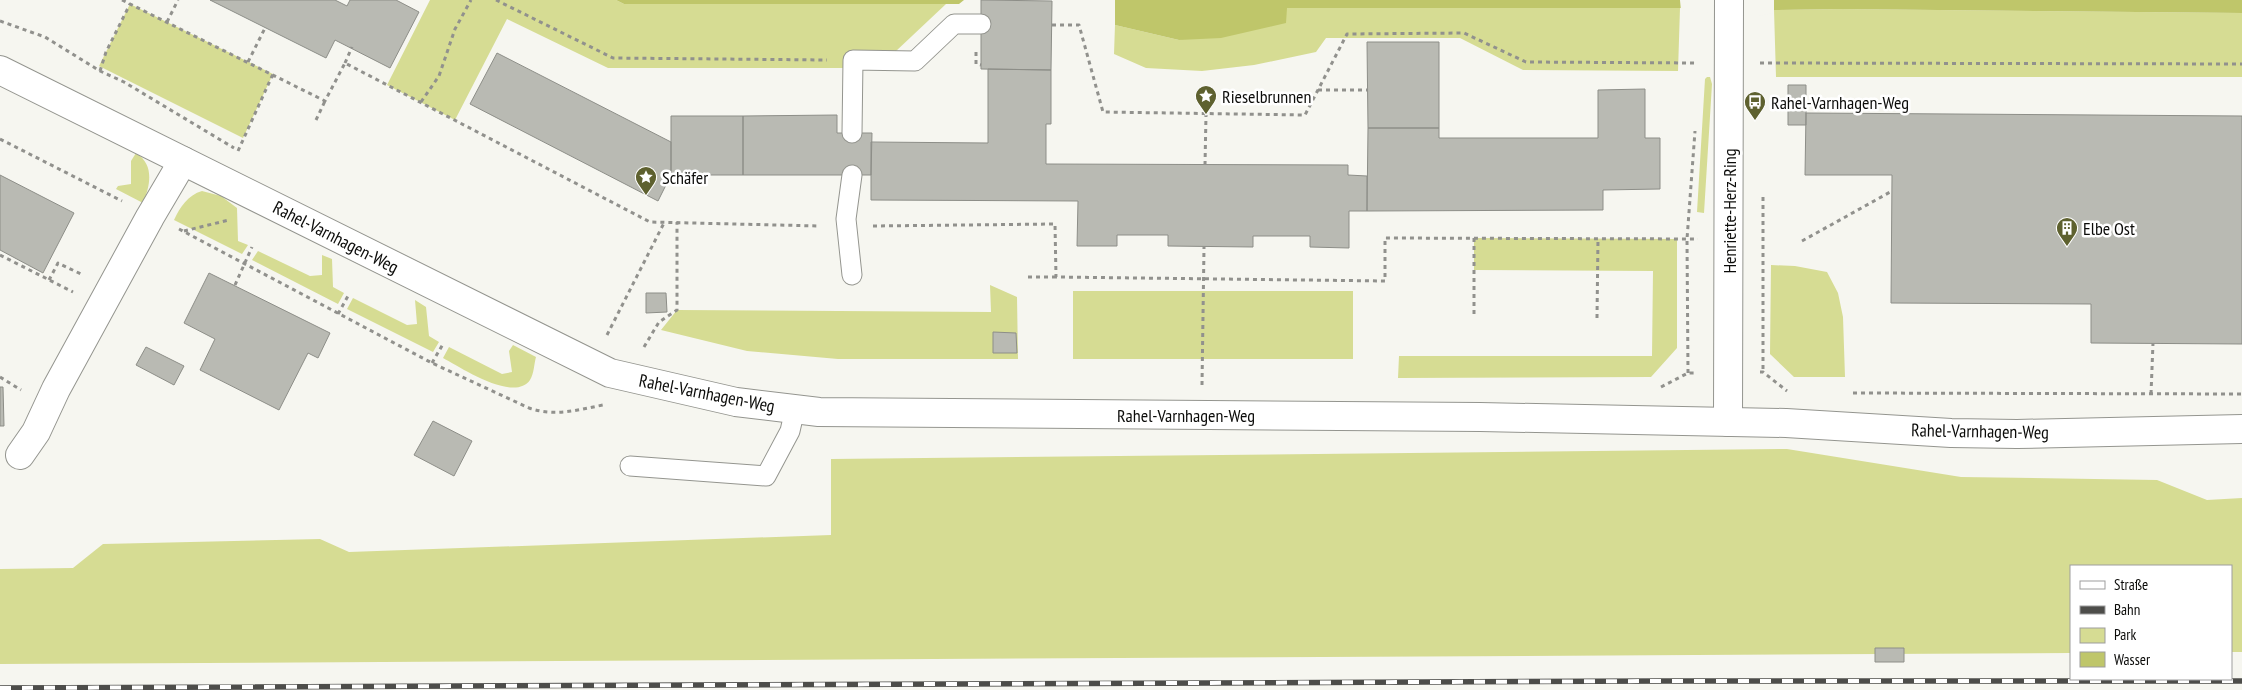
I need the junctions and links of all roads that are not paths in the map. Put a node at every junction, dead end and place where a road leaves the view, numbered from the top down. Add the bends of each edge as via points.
1 (1728, 0) edge
2 (981, 24) dead end
3 (0, 70) edge
4 (852, 133) dead end
5 (183, 161) junction
6 (852, 175) dead end
7 (852, 275) dead end
8 (795, 409) junction
9 (1728, 422) junction
10 (2242, 429) edge
11 (20, 455) dead end
12 (630, 466) dead end

1 - 9 street, Henriette-Herz-Ring
2 - 4 lane via 954,24 915,61 853,60
3 - 5 street, Rahel-Varnhagen-Weg
5 - 8 street, Rahel-Varnhagen-Weg via 610,373 736,402
5 - 11 street via 56,389 36,432
6 - 7 lane via 846,227
8 - 9 street, Rahel-Varnhagen-Weg via 819,412
8 - 12 lane via 790,431 766,476
9 - 10 street, Rahel-Varnhagen-Weg via 2017,434

